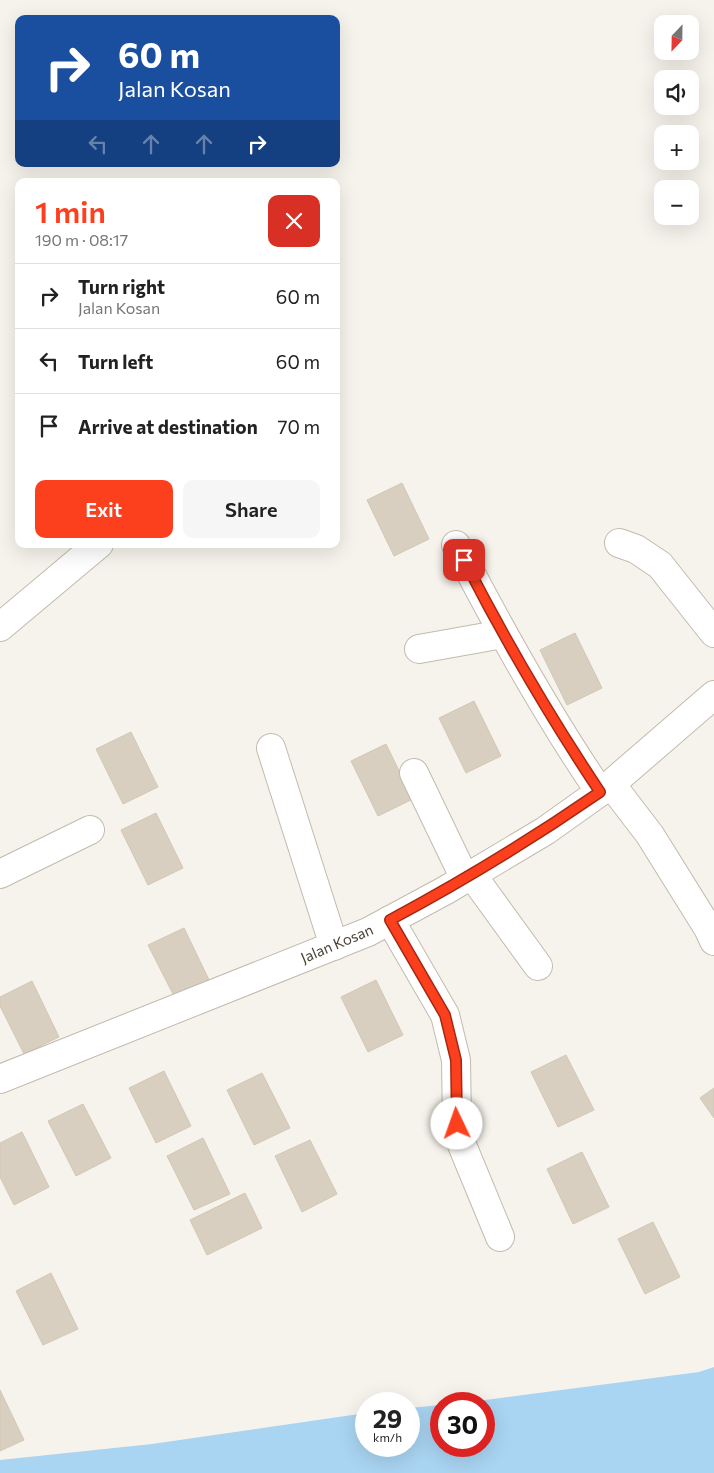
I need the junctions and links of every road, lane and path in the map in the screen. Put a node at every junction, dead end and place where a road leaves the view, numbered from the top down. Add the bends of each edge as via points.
1 (620, 543) dead end
2 (456, 545) dead end
3 (94, 548) edge
4 (0, 627) edge
5 (714, 633) edge
6 (503, 634) junction
7 (419, 649) dead end
8 (714, 696) edge
9 (271, 748) dead end
10 (414, 773) dead end
11 (605, 788) junction
12 (90, 830) dead end
13 (0, 874) edge
14 (469, 877) junction
15 (390, 920) junction
16 (714, 941) edge
17 (334, 946) junction
18 (538, 966) dead end
19 (0, 1079) edge
20 (500, 1237) dead end

1 - 5 street via 660,565
2 - 6 street
3 - 4 street
6 - 7 street
6 - 11 street via 576,758
8 - 11 street, Jalan Kosan
9 - 17 street
10 - 14 street
11 - 14 street, Jalan Kosan via 545,831
11 - 16 street via 650,835
12 - 13 street
14 - 15 street, Jalan Kosan
14 - 18 street
15 - 17 street, Jalan Kosan
15 - 20 street via 445,1015 456,1060 458,1131
17 - 19 street, Jalan Kosan

